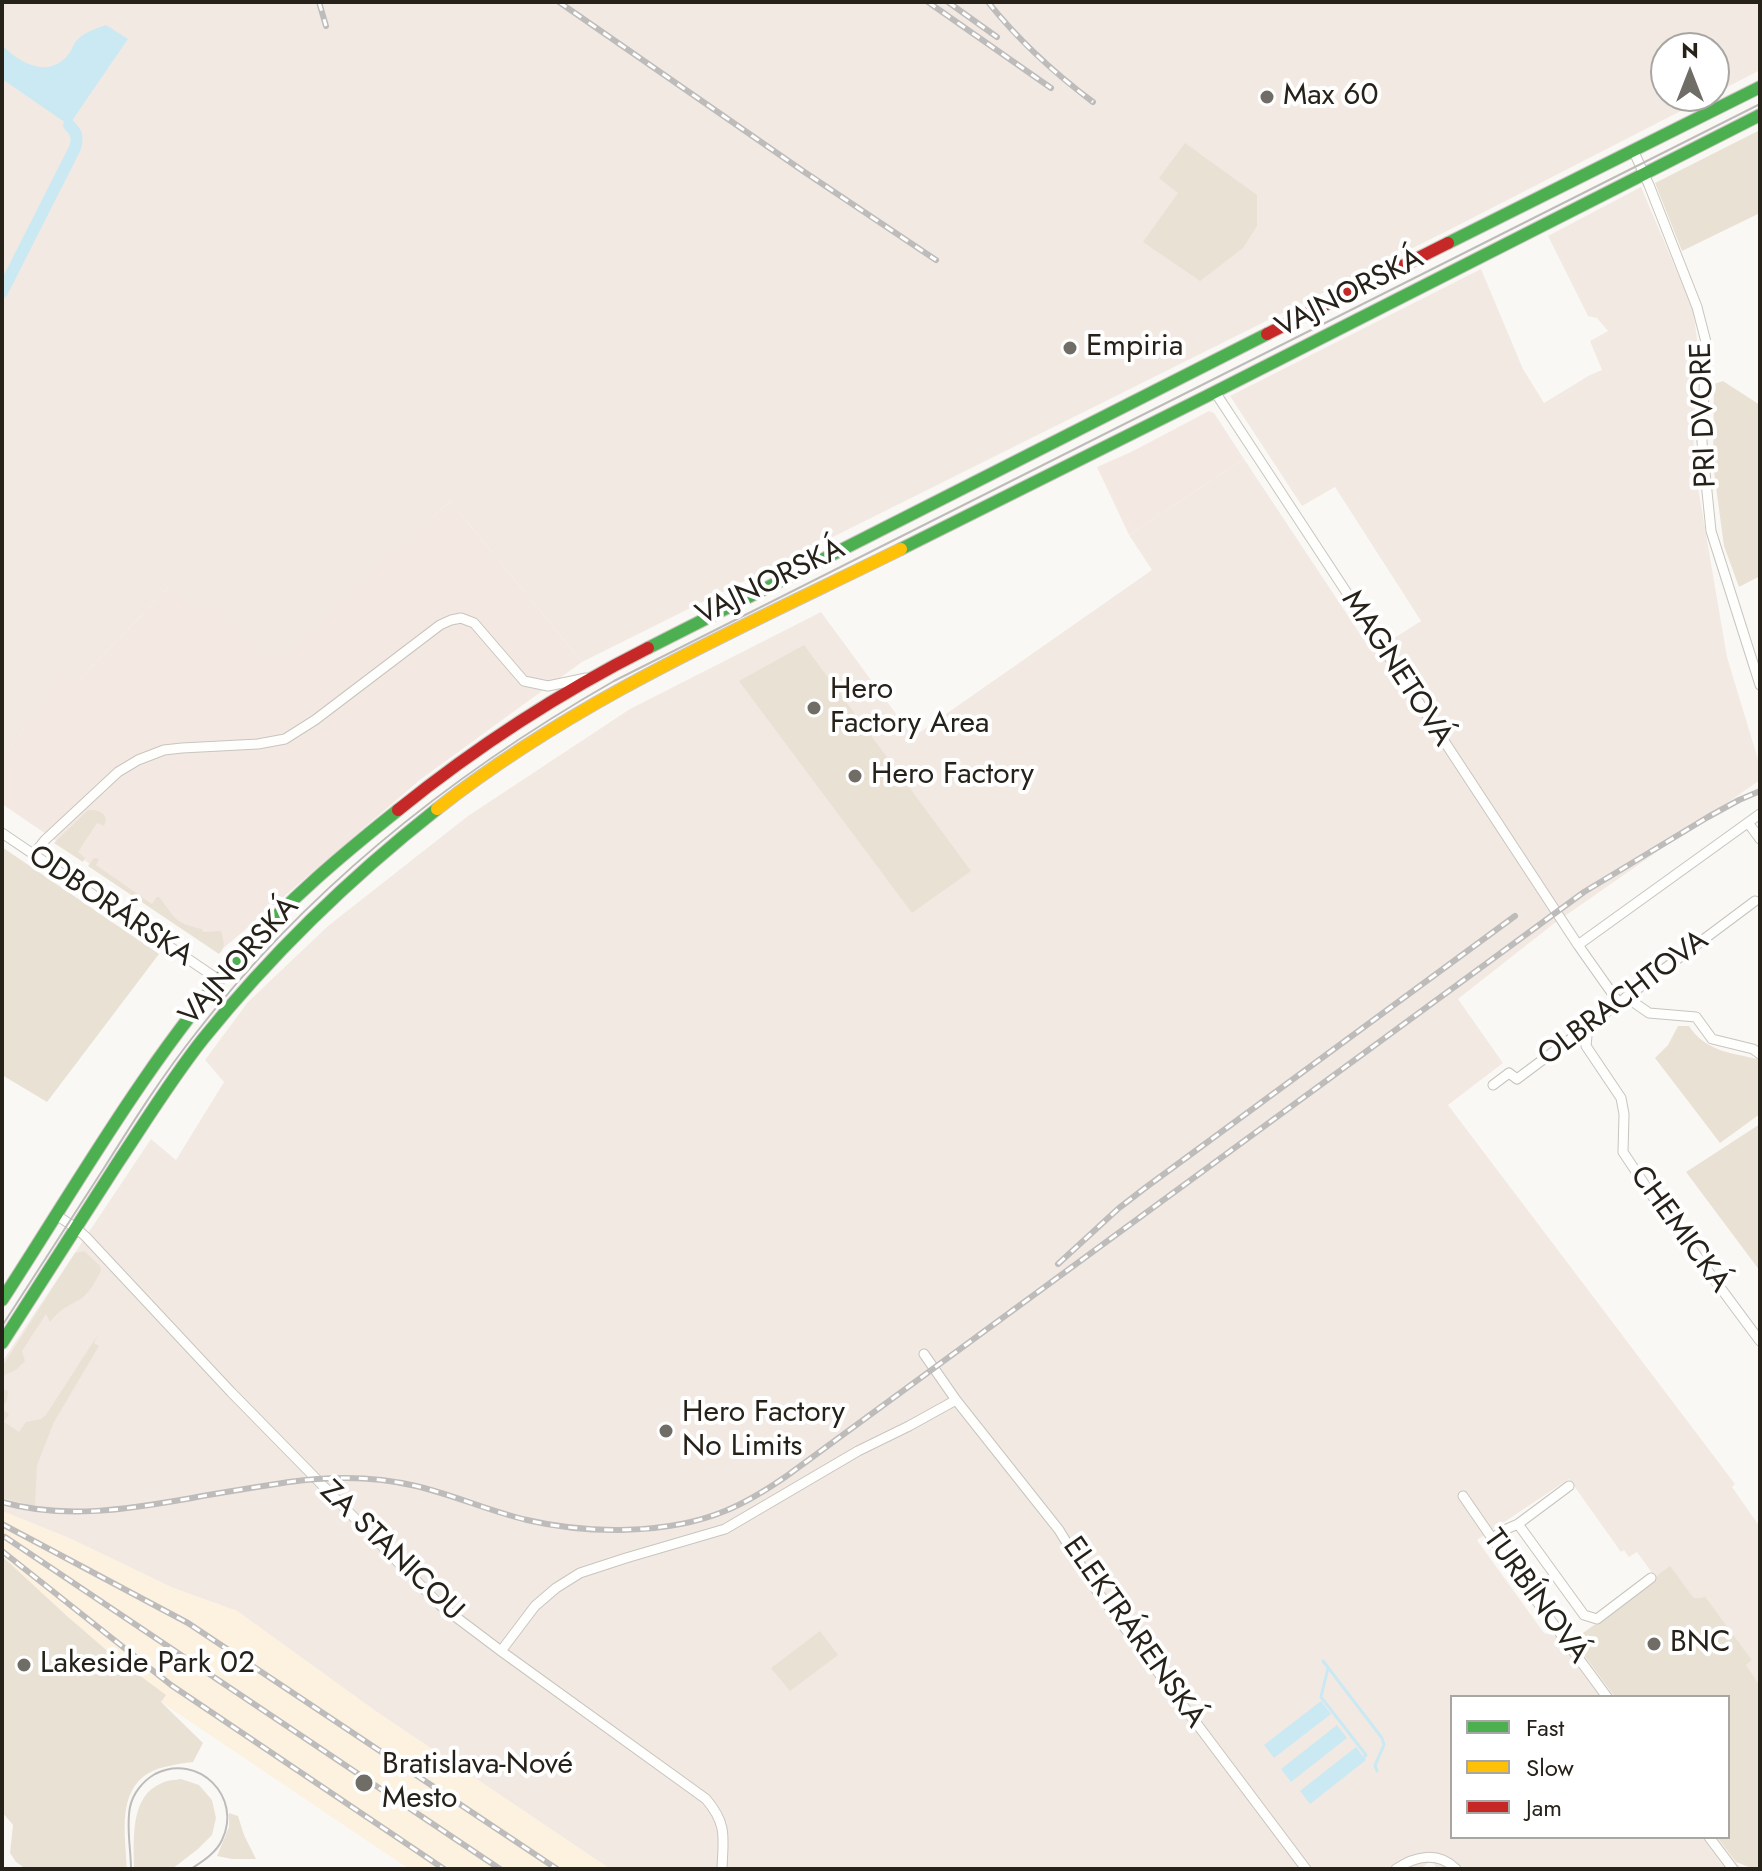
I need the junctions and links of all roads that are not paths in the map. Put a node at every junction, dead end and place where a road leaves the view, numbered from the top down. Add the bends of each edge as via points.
1 (1760, 87) edge
2 (1760, 115) edge
3 (1633, 150) junction
4 (1644, 174) junction
5 (1215, 392) junction
6 (593, 677) junction
7 (1760, 685) edge
8 (1760, 814) edge
9 (1749, 824) junction
10 (2, 833) edge
11 (1760, 839) edge
12 (33, 855) junction
13 (1755, 901) dead end
14 (1578, 945) junction
15 (219, 980) junction
16 (240, 996) junction
17 (1623, 1000) junction
18 (1588, 1026) junction
19 (1760, 1054) edge
20 (1493, 1085) dead end
21 (56, 1215) junction
22 (76, 1228) junction
23 (2, 1300) edge
24 (1760, 1341) edge
25 (2, 1343) edge
26 (924, 1354) dead end
27 (956, 1400) junction
28 (1569, 1486) dead end
29 (1463, 1496) dead end
30 (1518, 1524) junction
31 (1492, 1539) junction
32 (1651, 1578) dead end
33 (501, 1651) junction
34 (1606, 1695) edge
35 (1710, 1839) edge
36 (722, 1869) edge
37 (1306, 1869) edge
38 (1396, 1869) edge
39 (1456, 1869) edge
40 (1733, 1869) edge

1 - 3 main road, VAJNORSKÁ
2 - 4 main road, VAJNORSKÁ
3 - 4 street, PRI DVORE
3 - 6 main road, VAJNORSKÁ
4 - 5 main road, VAJNORSKÁ
4 - 7 street, PRI DVORE via 1706,342 1702,442 1711,531
5 - 14 street, MAGNETOVÁ
5 - 16 main road, VAJNORSKÁ via 694,650 563,721 478,777 386,849
6 - 12 street via 548,686 524,681 480,628 465,619 451,620 285,739 173,749 123,768
6 - 15 main road, VAJNORSKÁ via 485,745 397,810 285,907
8 - 9 street
9 - 11 street
9 - 14 street
10 - 12 street, ODBORÁRSKA
12 - 15 street, ODBORÁRSKA
13 - 17 street, OLBRACHTOVA
14 - 17 street, MAGNETOVÁ
15 - 16 main road
15 - 21 main road, VAJNORSKÁ via 143,1080
16 - 22 main road, VAJNORSKÁ via 179,1072
17 - 18 street, OLBRACHTOVA
17 - 19 street via 1649,1013 1696,1017 1712,1039
18 - 20 street, OLBRACHTOVA via 1517,1079 1509,1073
18 - 24 street, CHEMICKÁ via 1586,1046 1621,1098 1623,1152
21 - 22 street, ZA STANICOU
21 - 23 main road, VAJNORSKÁ
22 - 25 main road, VAJNORSKÁ
22 - 33 street, ZA STANICOU via 440,1605
26 - 27 street, ELEKTRÁRENSKÁ
27 - 33 street via 725,1529 580,1573 535,1606
27 - 37 street, ELEKTRÁRENSKÁ via 1059,1530 1094,1587
28 - 30 street
29 - 31 street, TURBÍNOVÁ
30 - 31 street
30 - 32 street via 1584,1615 1597,1619
31 - 34 street, TURBÍNOVÁ
33 - 36 street, ZA STANICOU via 706,1799 722,1828
35 - 40 street
38 - 39 street via 1425,1857

